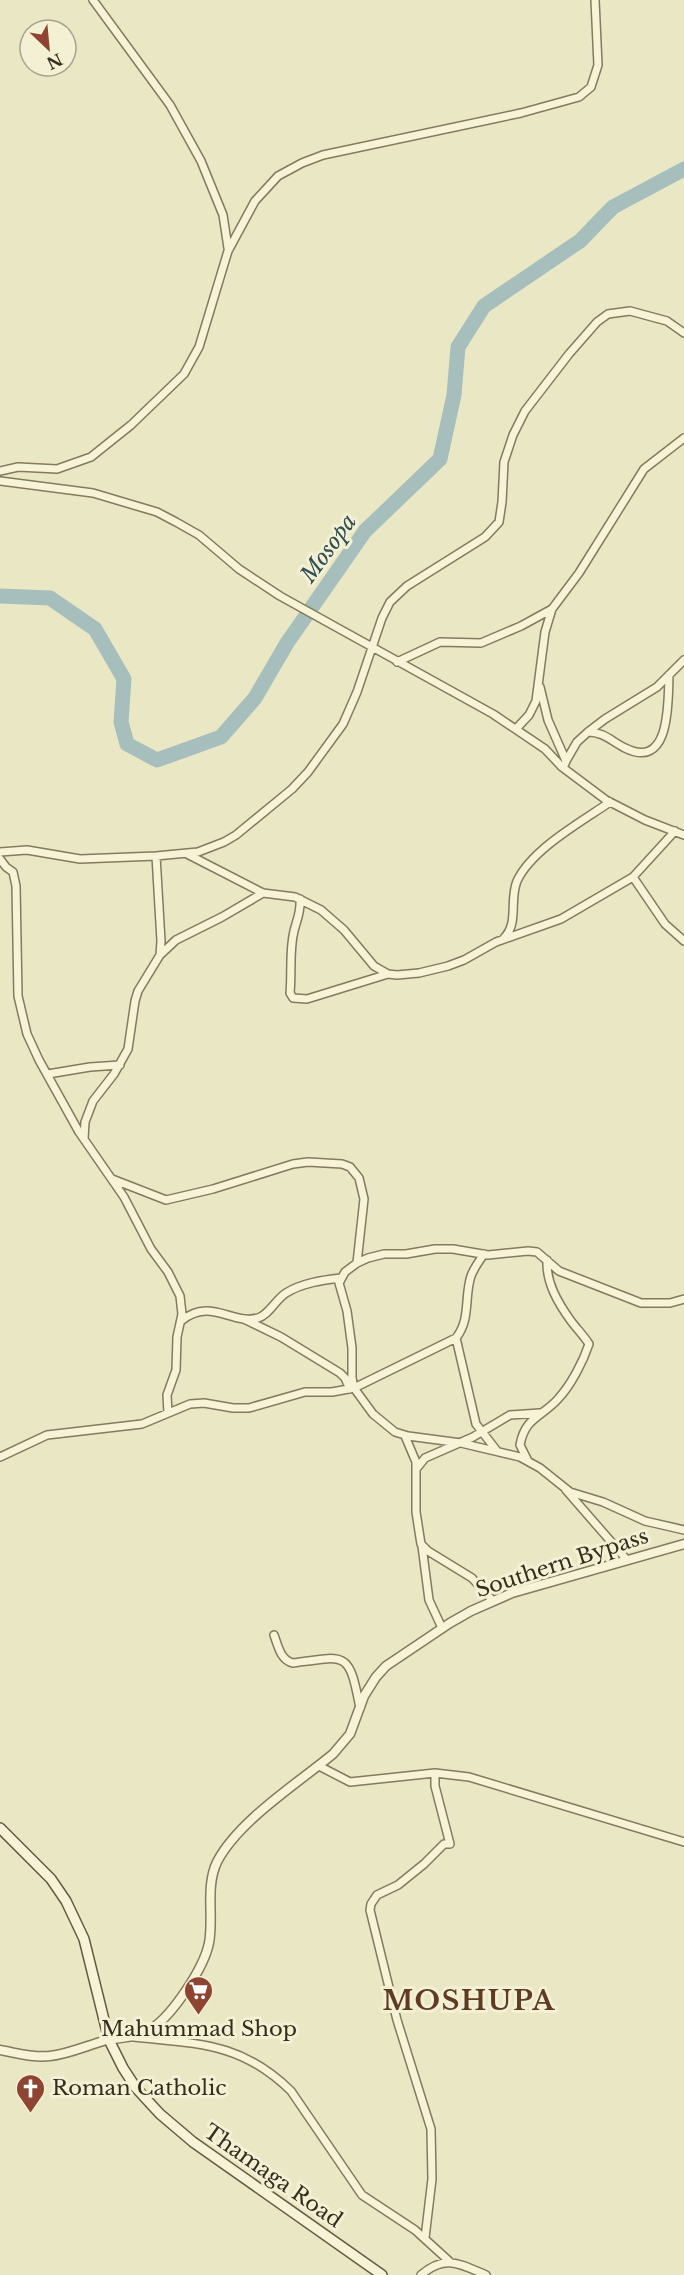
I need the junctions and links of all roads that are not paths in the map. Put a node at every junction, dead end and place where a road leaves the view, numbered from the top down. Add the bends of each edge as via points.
1 (93, 0) edge
2 (595, 0) edge
3 (228, 251) junction
4 (684, 333) edge
5 (684, 438) edge
6 (0, 471) edge
7 (0, 481) edge
8 (552, 609) junction
9 (373, 648) junction
10 (684, 660) edge
11 (397, 662) junction
12 (669, 675) junction
13 (540, 685) junction
14 (516, 729) junction
15 (588, 732) junction
16 (564, 764) junction
17 (610, 802) junction
18 (675, 831) junction
19 (684, 835) edge
20 (0, 852) edge
21 (187, 854) junction
22 (156, 856) junction
23 (0, 859) edge
24 (633, 877) junction
25 (263, 893) junction
26 (300, 899) junction
27 (502, 940) junction
28 (684, 941) edge
29 (160, 955) junction
30 (388, 974) junction
31 (120, 1065) junction
32 (48, 1074) junction
33 (84, 1139) junction
34 (111, 1179) junction
35 (484, 1254) junction
36 (547, 1260) junction
37 (357, 1263) junction
38 (341, 1278) junction
39 (684, 1299) edge
40 (241, 1317) junction
41 (181, 1321) junction
42 (456, 1338) junction
43 (352, 1388) junction
44 (168, 1413) junction
45 (540, 1413) junction
46 (482, 1433) junction
47 (405, 1436) junction
48 (461, 1443) junction
49 (497, 1451) junction
50 (0, 1457) edge
51 (528, 1460) junction
52 (417, 1468) junction
53 (564, 1488) junction
54 (684, 1530) edge
55 (422, 1544) junction
56 (684, 1544) edge
57 (627, 1560) junction
58 (493, 1601) junction
59 (442, 1628) junction
60 (274, 1635) dead end
61 (360, 1708) junction
62 (319, 1766) junction
63 (435, 1773) junction
64 (0, 1828) edge
65 (684, 1842) edge
66 (134, 2037) junction
67 (109, 2040) junction
68 (0, 2050) edge
69 (425, 2238) junction
70 (449, 2261) junction
71 (382, 2275) edge
72 (421, 2275) edge
73 (486, 2275) edge

1 - 3 street via 170,105 201,161 223,215
2 - 3 street via 598,65 591,87 579,97 302,163 278,176 255,201
3 - 6 street via 199,347 184,374 91,457 57,469 18,467
4 - 9 street via 667,321 630,311 608,314 597,322 525,411 513,435 504,462 499,522 485,537 424,575 390,602
5 - 8 street via 644,469
7 - 9 street via 93,493 157,512 199,536 280,596
8 - 11 street via 481,643 440,642
8 - 13 street via 545,632
9 - 11 street
9 - 21 street via 343,724 308,772 236,835 212,848
10 - 12 street
11 - 14 street
12 - 15 street
12 - 15 street via 666,723 654,748 635,752 604,735
13 - 14 street via 529,715
13 - 16 street
14 - 16 street
15 - 16 street
16 - 17 street
17 - 18 street via 634,816
17 - 27 street via 542,851 522,873 514,892 512,927
18 - 19 street
18 - 24 street
20 - 22 street via 27,850 80,859
21 - 22 street
21 - 25 street
22 - 29 street
23 - 32 street via 13,872 16,886 18,996 24,1024
24 - 27 street via 561,919
24 - 28 street via 665,924
25 - 26 street
25 - 29 street via 176,940
26 - 30 street via 321,910 374,966
26 - 30 street via 293,941 293,998 307,999
27 - 30 street via 448,966 419,973
29 - 31 street via 138,991 128,1049
31 - 32 street
31 - 33 street via 93,1101
32 - 33 street
33 - 34 street
34 - 37 street via 166,1200 301,1163 342,1164 359,1178 364,1199
34 - 41 street via 175,1284 182,1306
35 - 36 street via 537,1252
35 - 37 street via 435,1249 384,1254
35 - 42 street via 471,1275 467,1312
36 - 39 street via 559,1271 641,1303
36 - 45 street via 550,1286 589,1344 566,1389
37 - 38 street
38 - 40 street via 286,1293 261,1317
38 - 43 street via 339,1287 352,1348
40 - 41 street via 205,1311
40 - 43 street via 340,1373
41 - 44 street
42 - 43 street
42 - 46 street via 475,1420
43 - 44 street via 305,1392 249,1408 197,1403
43 - 47 street via 386,1426
44 - 50 street via 142,1424 47,1435
45 - 46 street via 510,1415
45 - 51 street via 526,1426 521,1440
46 - 48 street
46 - 49 street
47 - 48 street
47 - 52 street
48 - 49 street
48 - 52 street via 425,1458
49 - 51 street
51 - 53 street
52 - 55 street via 416,1512
53 - 54 street via 645,1521
53 - 57 street
55 - 58 street via 472,1578
55 - 59 street via 429,1600
56 - 57 street, Southern Bypass
57 - 58 street, Southern Bypass
58 - 59 street, Southern Bypass
59 - 61 street, Southern Bypass via 386,1666 369,1686
60 - 61 street via 288,1662 340,1658 346,1662 354,1677
61 - 62 street, Southern Bypass via 344,1742
62 - 63 street via 350,1782
62 - 66 street, Southern Bypass via 240,1831 223,1852 213,1873 210,1934 203,1964 153,2028
63 - 65 street via 487,1781
63 - 69 street via 450,1844 444,1844 398,1885 377,1895 370,1910 397,2020 431,2129 432,2179
64 - 67 main road, Thamaga Road via 51,1879 66,1901 84,1939
66 - 67 street, Southern Bypass
66 - 69 street via 193,2042 256,2063 291,2091 362,2195
67 - 68 street, Southern Bypass via 50,2056
67 - 71 main road, Thamaga Road via 136,2088 193,2142
69 - 70 street
70 - 72 street
70 - 73 street

